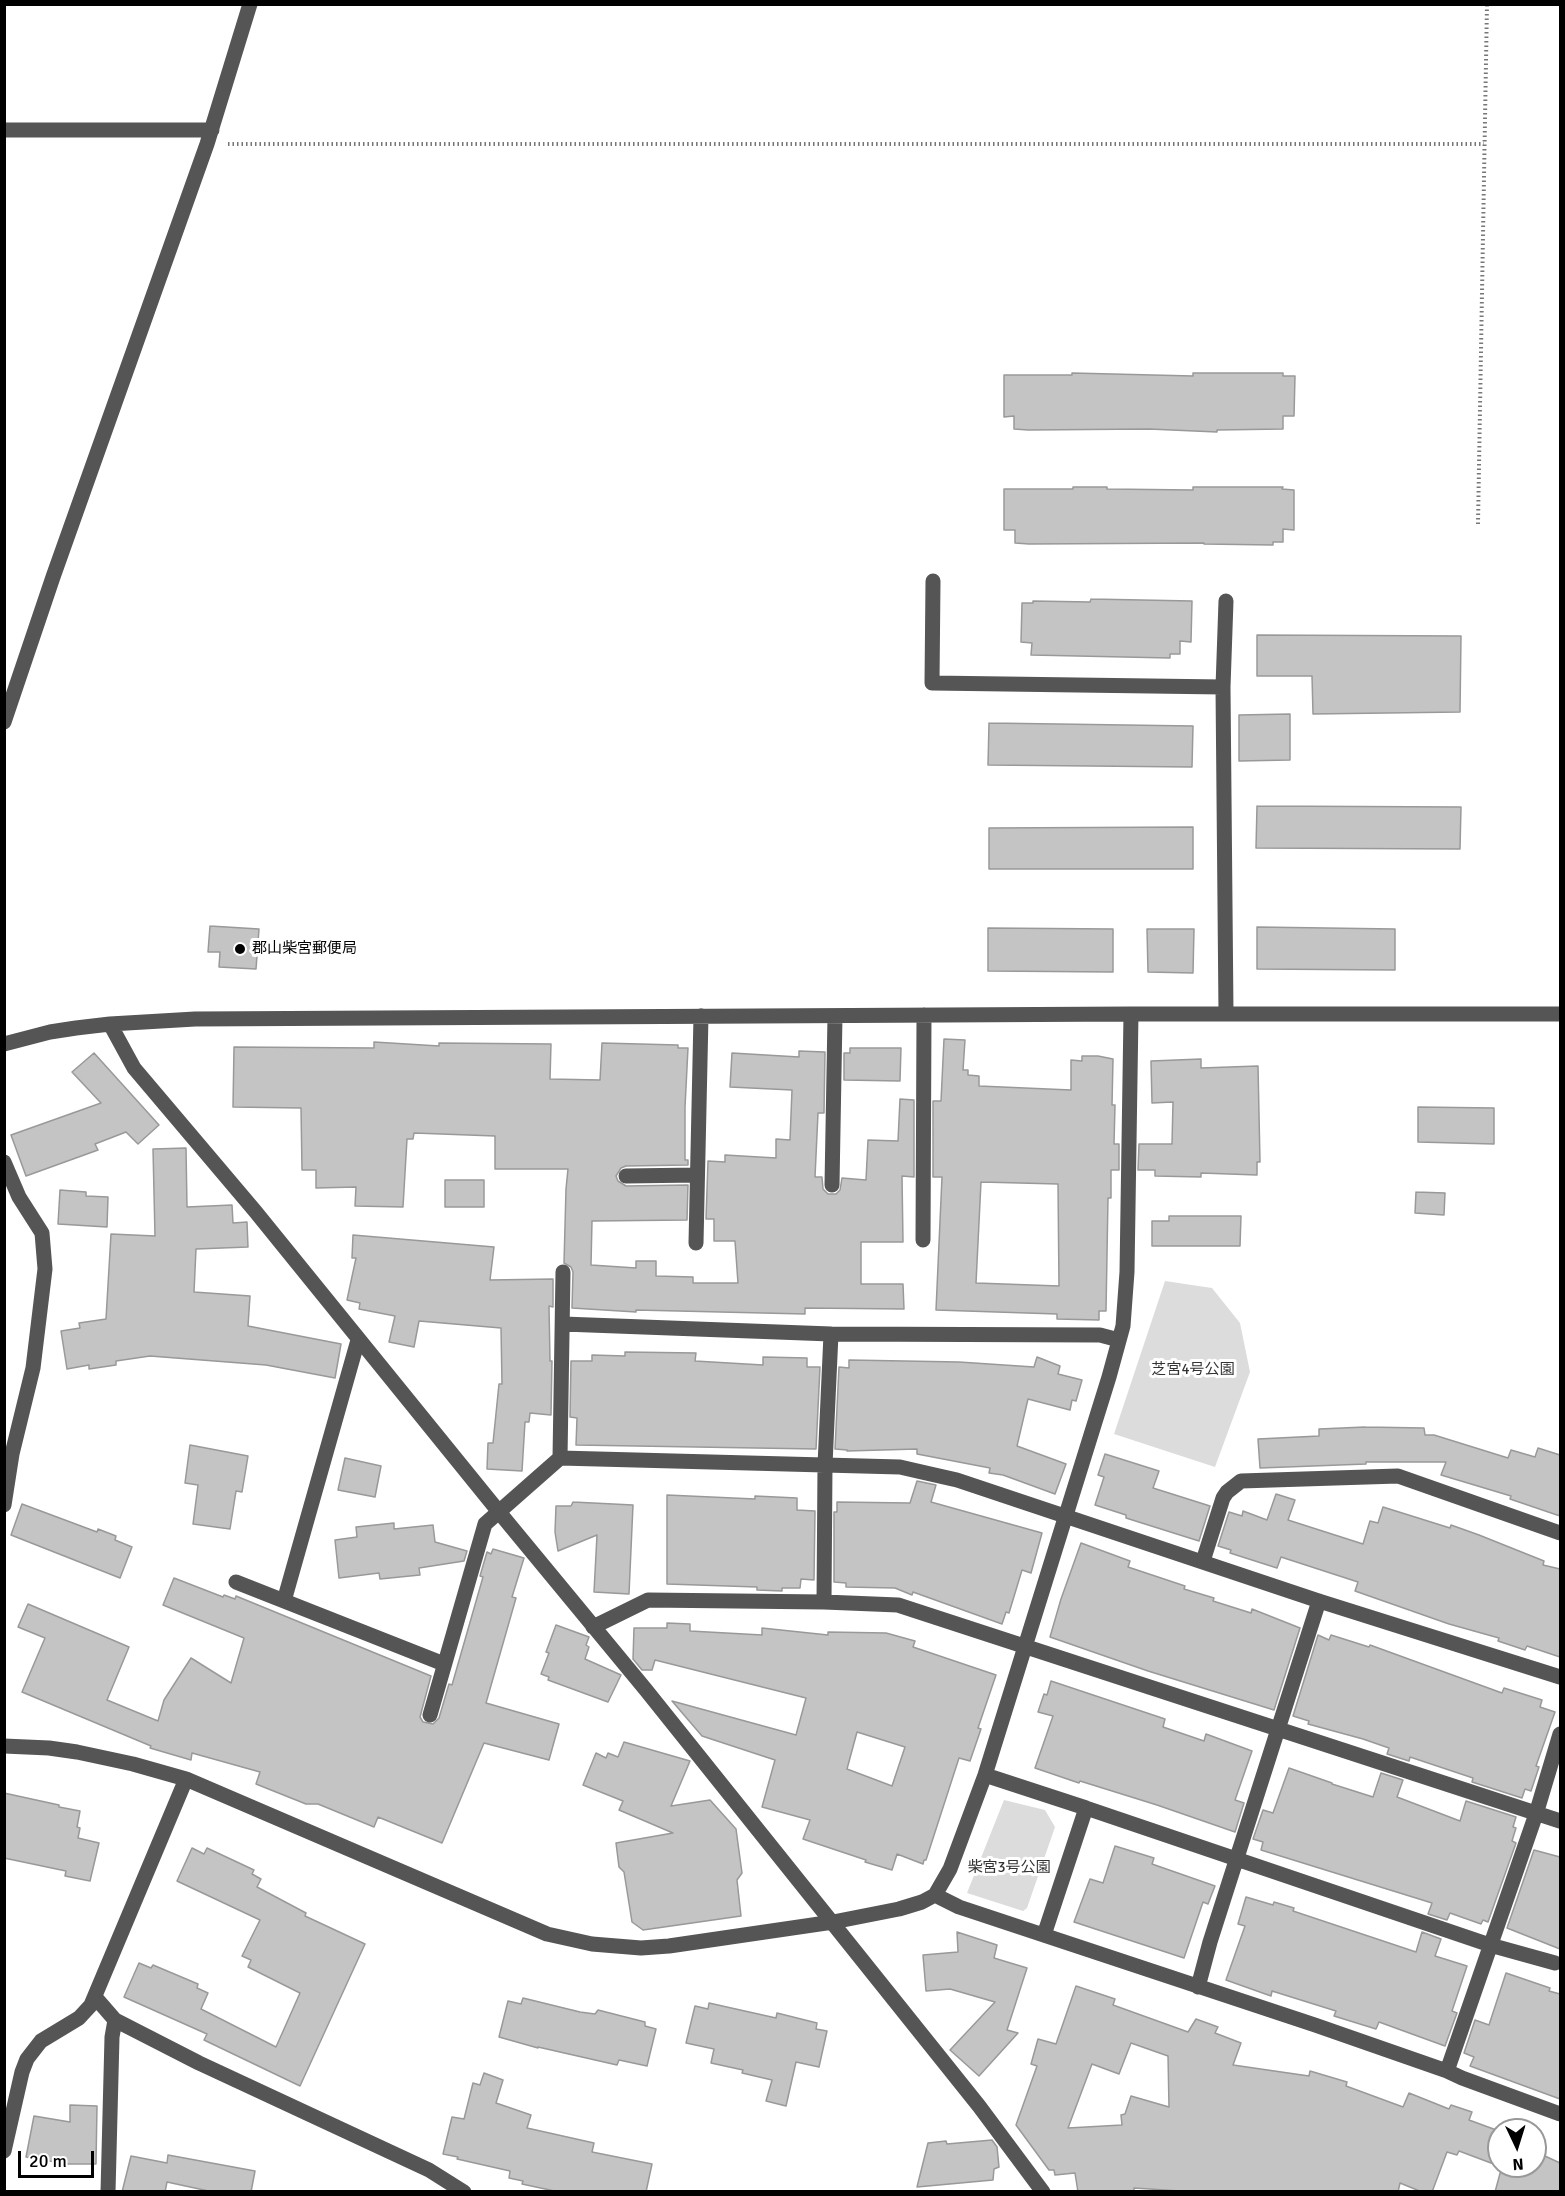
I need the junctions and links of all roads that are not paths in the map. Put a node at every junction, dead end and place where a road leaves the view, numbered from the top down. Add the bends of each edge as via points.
1 (250, 4) edge
2 (4, 130) edge
3 (209, 137) junction
4 (933, 581) dead end
5 (1226, 601) dead end
6 (1223, 687) junction
7 (4, 722) edge
8 (1131, 1014) junction
9 (1226, 1014) junction
10 (1560, 1014) edge
11 (924, 1015) junction
12 (701, 1016) junction
13 (835, 1016) junction
14 (110, 1024) junction
15 (4, 1044) edge
16 (4, 1162) edge
17 (697, 1175) junction
18 (626, 1176) dead end
19 (832, 1185) dead end
20 (923, 1240) dead end
21 (696, 1243) dead end
22 (563, 1272) dead end
23 (563, 1324) junction
24 (831, 1334) junction
25 (358, 1340) junction
26 (1119, 1340) junction
27 (560, 1458) junction
28 (825, 1466) junction
29 (4, 1505) edge
30 (498, 1512) junction
31 (1065, 1516) junction
32 (1560, 1533) edge
33 (1203, 1561) junction
34 (236, 1582) dead end
35 (1319, 1600) junction
36 (284, 1601) junction
37 (824, 1602) junction
38 (593, 1627) junction
39 (1024, 1646) junction
40 (444, 1664) junction
41 (1560, 1677) edge
42 (430, 1715) dead end
43 (1279, 1729) junction
44 (1560, 1734) edge
45 (4, 1746) edge
46 (985, 1775) junction
47 (186, 1779) junction
48 (1086, 1808) junction
49 (1536, 1814) junction
50 (1560, 1821) edge
51 (1238, 1858) junction
52 (935, 1895) junction
53 (833, 1922) junction
54 (1044, 1935) junction
55 (1490, 1945) junction
56 (1555, 1963) dead end
57 (1198, 1987) junction
58 (95, 1997) junction
59 (115, 2020) junction
60 (1447, 2071) junction
61 (1560, 2114) edge
62 (4, 2151) edge
63 (108, 2192) edge
64 (464, 2192) edge
65 (1043, 2192) edge

1 - 3 street
2 - 3 street
3 - 7 street
4 - 6 street via 932,683
5 - 6 street
6 - 9 street
8 - 9 street
8 - 11 street
8 - 26 street via 1127,1272
9 - 10 street
11 - 13 street
11 - 20 street
12 - 13 street
12 - 14 street via 195,1019
12 - 17 street
13 - 19 street
14 - 15 street via 50,1032
14 - 25 street via 134,1068
16 - 29 street via 19,1197 42,1233 45,1269 33,1368
17 - 18 street
17 - 21 street
22 - 23 street
23 - 24 street
23 - 27 street
24 - 26 street via 1100,1335
24 - 28 street
25 - 30 street
25 - 36 street
26 - 31 street
27 - 28 street
27 - 30 street
28 - 31 street via 900,1467 957,1480
28 - 37 street
30 - 38 street
30 - 40 street via 483,1529
31 - 33 street
31 - 39 street
32 - 33 street via 1398,1476 1241,1481 1223,1498
33 - 35 street
34 - 36 street
35 - 41 street
35 - 43 street
36 - 40 street
37 - 38 street via 648,1600
37 - 39 street via 898,1605
38 - 53 street
39 - 43 street
39 - 46 street
40 - 42 street
43 - 49 street
43 - 51 street
44 - 49 street
45 - 47 street via 77,1752
46 - 48 street
46 - 52 street via 950,1869
47 - 53 street via 547,1934 570,1940 650,1947
47 - 58 street
48 - 51 street
48 - 54 street
49 - 50 street
49 - 55 street
51 - 55 street
51 - 57 street
52 - 53 street via 899,1909
52 - 54 street
53 - 65 street
54 - 57 street
55 - 56 street
55 - 60 street
57 - 60 street
58 - 59 street
58 - 62 street via 79,2018 40,2041 27,2059
59 - 63 street
59 - 64 street via 429,2170
60 - 61 street

